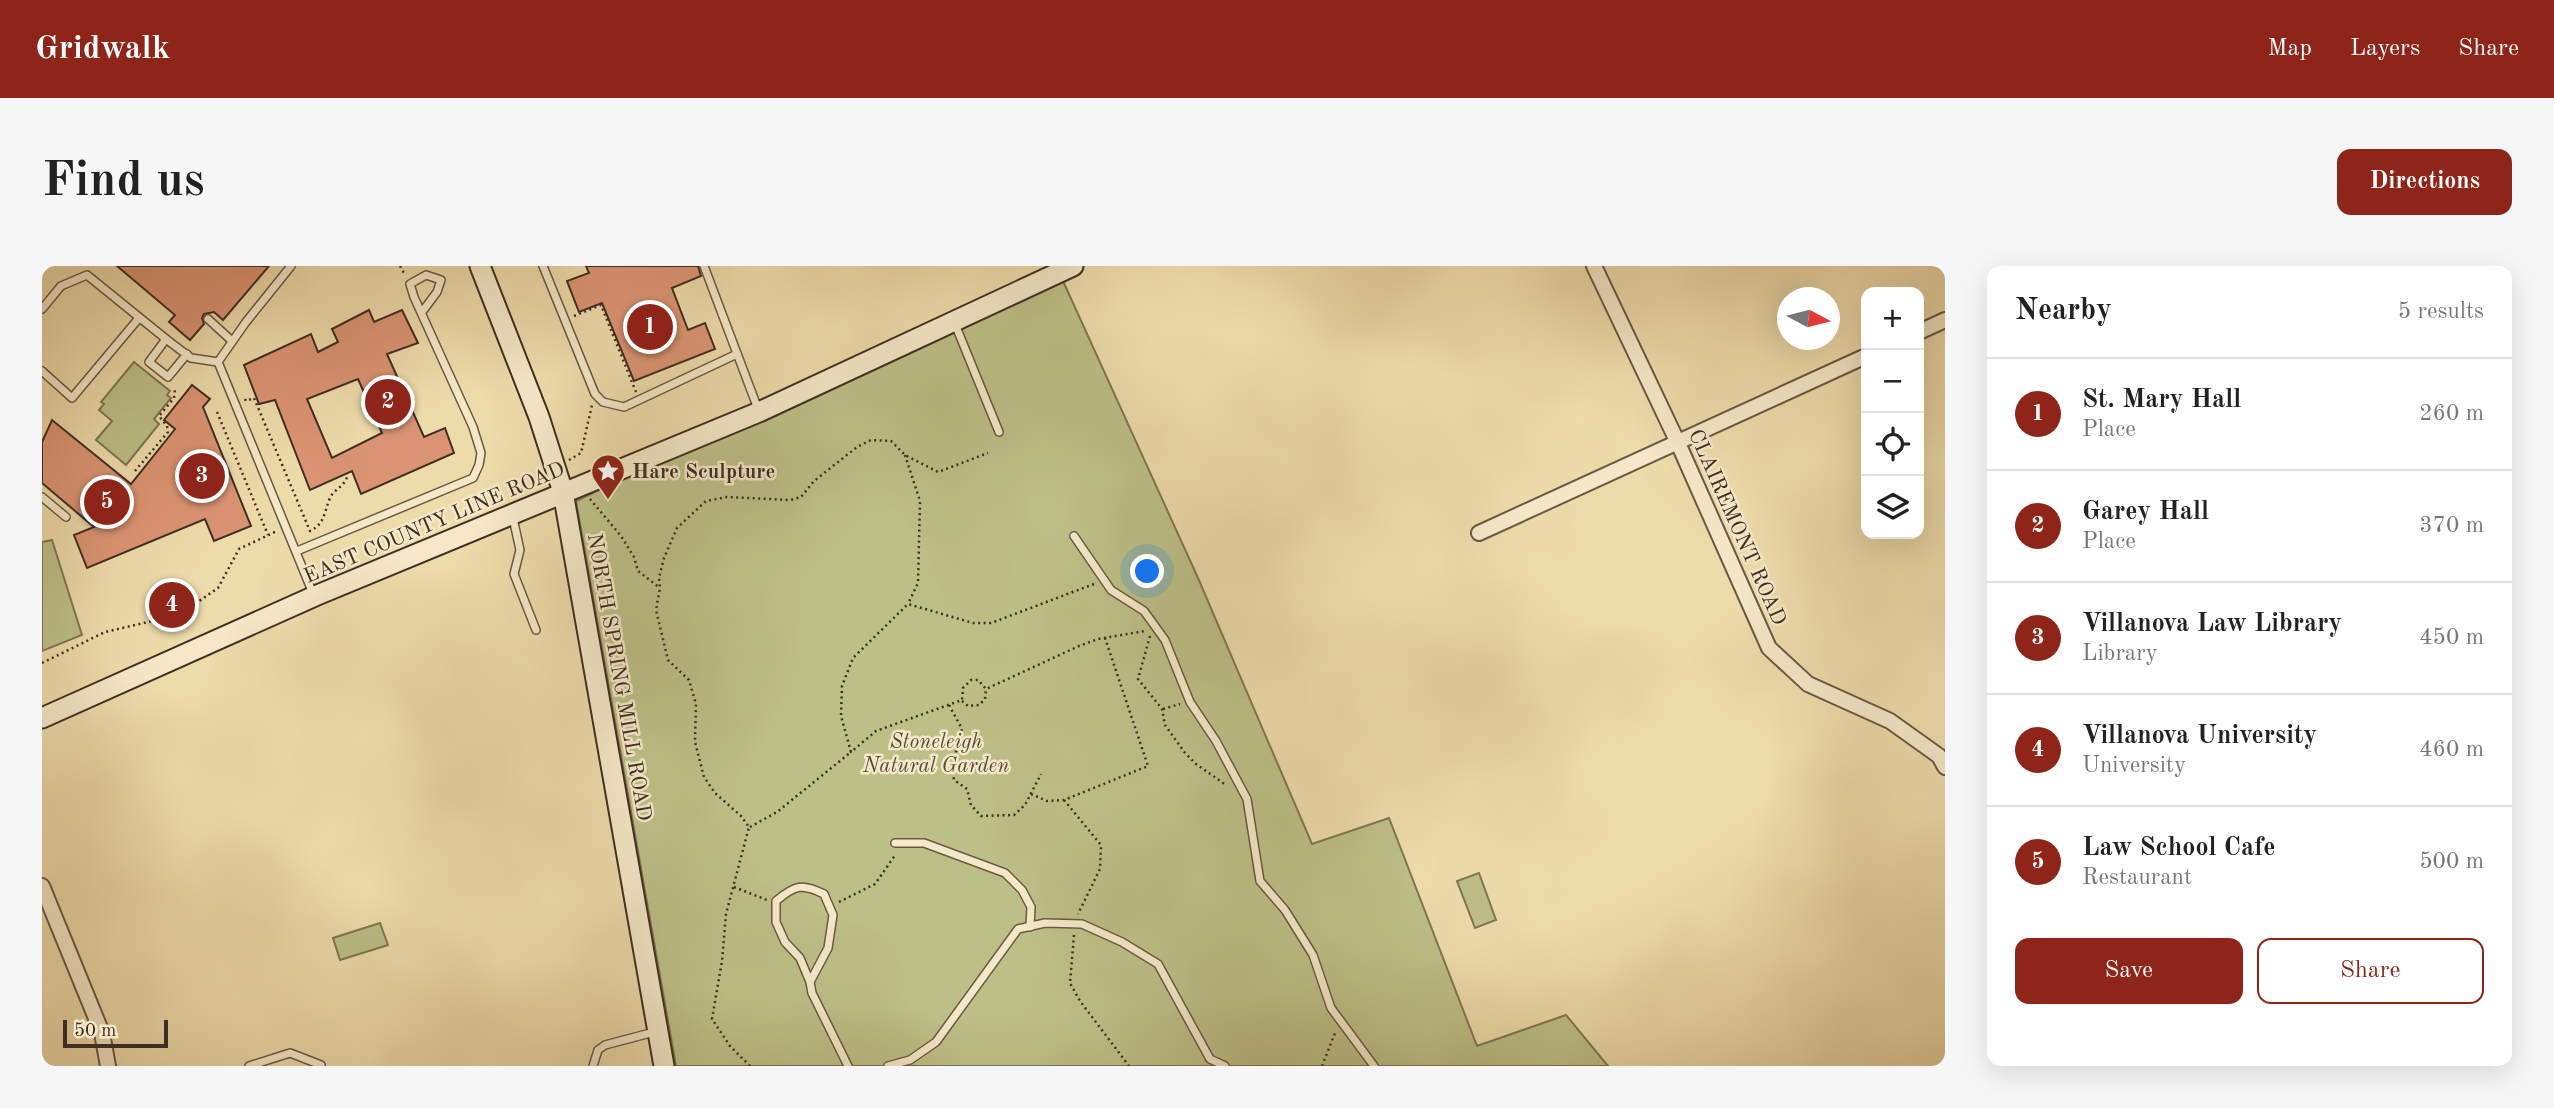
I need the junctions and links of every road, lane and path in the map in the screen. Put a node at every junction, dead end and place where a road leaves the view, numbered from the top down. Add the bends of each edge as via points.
1 (291, 266) edge
2 (480, 266) edge
3 (543, 266) edge
4 (704, 266) edge
5 (1073, 266) edge
6 (1594, 266) edge
7 (42, 309) edge
8 (422, 312) junction
9 (139, 318) junction
10 (208, 319) dead end
11 (565, 320) junction
12 (953, 320) junction
13 (1945, 320) edge
14 (1924, 330) edge
15 (166, 340) junction
16 (232, 341) junction
17 (187, 354) junction
18 (737, 355) junction
19 (1861, 358) edge
20 (218, 362) junction
21 (42, 371) edge
22 (175, 389) dead end
23 (241, 389) dead end
24 (594, 394) junction
25 (639, 400) junction
26 (217, 412) dead end
27 (759, 412) junction
28 (999, 432) dead end
29 (1678, 443) junction
30 (988, 453) dead end
31 (905, 456) junction
32 (557, 466) junction
33 (135, 471) dead end
34 (347, 477) dead end
35 (572, 488) junction
36 (42, 497) edge
37 (511, 514) junction
38 (66, 517) dead end
39 (287, 527) junction
40 (1479, 533) dead end
41 (268, 535) junction
42 (1074, 536) dead end
43 (297, 551) junction
44 (1103, 581) junction
45 (660, 588) junction
46 (314, 596) junction
47 (908, 604) junction
48 (536, 630) dead end
49 (1105, 638) junction
50 (42, 663) edge
51 (986, 689) junction
52 (962, 700) junction
53 (1191, 702) junction
54 (949, 705) junction
55 (1162, 709) junction
56 (42, 718) edge
57 (851, 752) junction
58 (1945, 767) edge
59 (1041, 774) dead end
60 (1031, 794) junction
61 (1247, 799) junction
62 (749, 827) junction
63 (897, 846) joint
64 (42, 886) edge
65 (734, 887) junction
66 (776, 901) junction
67 (828, 904) junction
68 (1030, 927) junction
69 (810, 982) junction
70 (1339, 1023) junction
71 (658, 1031) junction
72 (321, 1065) edge
73 (108, 1066) edge
74 (249, 1066) edge
75 (593, 1066) edge
76 (664, 1066) edge
77 (750, 1066) edge
78 (848, 1066) edge
79 (888, 1066) edge
80 (1225, 1066) edge
81 (1322, 1066) edge
82 (1374, 1066) edge

1 - 16 lane
2 - 32 street, NORTH SPRING MILL ROAD
3 - 11 lane
4 - 18 lane
5 - 12 street, EAST COUNTY LINE ROAD
6 - 29 street, CLAIREMONT ROAD
7 - 9 lane via 61,286 87,275
8 - 8 lane via 437,292 441,280 426,275 410,284
8 - 43 lane via 481,453 473,478
9 - 15 lane
9 - 21 lane via 72,398
10 - 16 lane
11 - 24 lane
11 - 25 path via 601,305
12 - 27 street, EAST COUNTY LINE ROAD
12 - 28 lane
13 - 14 street
15 - 17 lane
15 - 17 lane via 149,362 168,377
16 - 20 lane
17 - 20 lane
18 - 25 lane
18 - 27 lane
19 - 29 street
20 - 39 lane
22 - 33 path via 174,398 159,416 168,432
23 - 34 path via 246,401 254,398 310,531 321,523 330,498
24 - 25 lane via 603,402 624,407
24 - 32 path via 581,453
26 - 41 path
27 - 35 street, EAST COUNTY LINE ROAD
29 - 40 street
29 - 58 street, CLAIREMONT ROAD via 1769,648 1808,684 1890,721 1940,756
30 - 31 path via 938,472
31 - 45 path via 891,441 871,440 836,463 801,496 706,501 677,528 664,558
31 - 47 path via 920,501 918,583
32 - 35 street, NORTH SPRING MILL ROAD
35 - 37 street, EAST COUNTY LINE ROAD
35 - 45 path via 621,536 638,571
35 - 71 street, NORTH SPRING MILL ROAD
36 - 38 lane
37 - 46 street, EAST COUNTY LINE ROAD
37 - 48 lane via 520,550 514,574
39 - 41 path
39 - 43 lane
41 - 50 path via 239,549 218,587 201,602 160,619 105,632
42 - 44 lane
43 - 46 lane
44 - 47 path via 991,623 973,623
44 - 53 lane via 1144,611 1165,640
45 - 62 path via 656,610 668,660 689,680 696,704 695,742 704,777
46 - 56 street, EAST COUNTY LINE ROAD
47 - 57 path via 853,658 842,686 841,716
49 - 51 path
49 - 55 path via 1149,630 1138,679
49 - 60 path via 1148,766 1064,800 1046,801
51 - 52 path via 979,705 968,706
51 - 52 path via 978,680 971,680 963,688
52 - 54 path
53 - 55 path
53 - 61 lane
54 - 57 path via 876,731
54 - 60 path via 962,729 952,767 954,780 967,789 971,805 982,816 1014,816
55 - 61 path via 1166,725 1185,753
57 - 62 path via 778,812
59 - 60 path
61 - 70 lane via 1260,881 1313,955
62 - 65 path
63 - 67 path via 875,884
63 - 68 lane via 924,843 1005,873 1031,907
64 - 73 street via 102,1033
65 - 66 path
65 - 77 path via 712,1019
66 - 67 lane via 790,888 809,886 824,894
66 - 69 lane via 776,922
67 - 69 lane via 833,915 828,948
68 - 79 lane via 1018,929 936,1042 910,1060
68 - 80 lane via 1082,924 1158,964 1210,1059
69 - 78 lane
70 - 81 path
70 - 82 lane
71 - 75 lane via 605,1045 598,1050
71 - 76 street, NORTH SPRING MILL ROAD
72 - 74 lane via 290,1053

